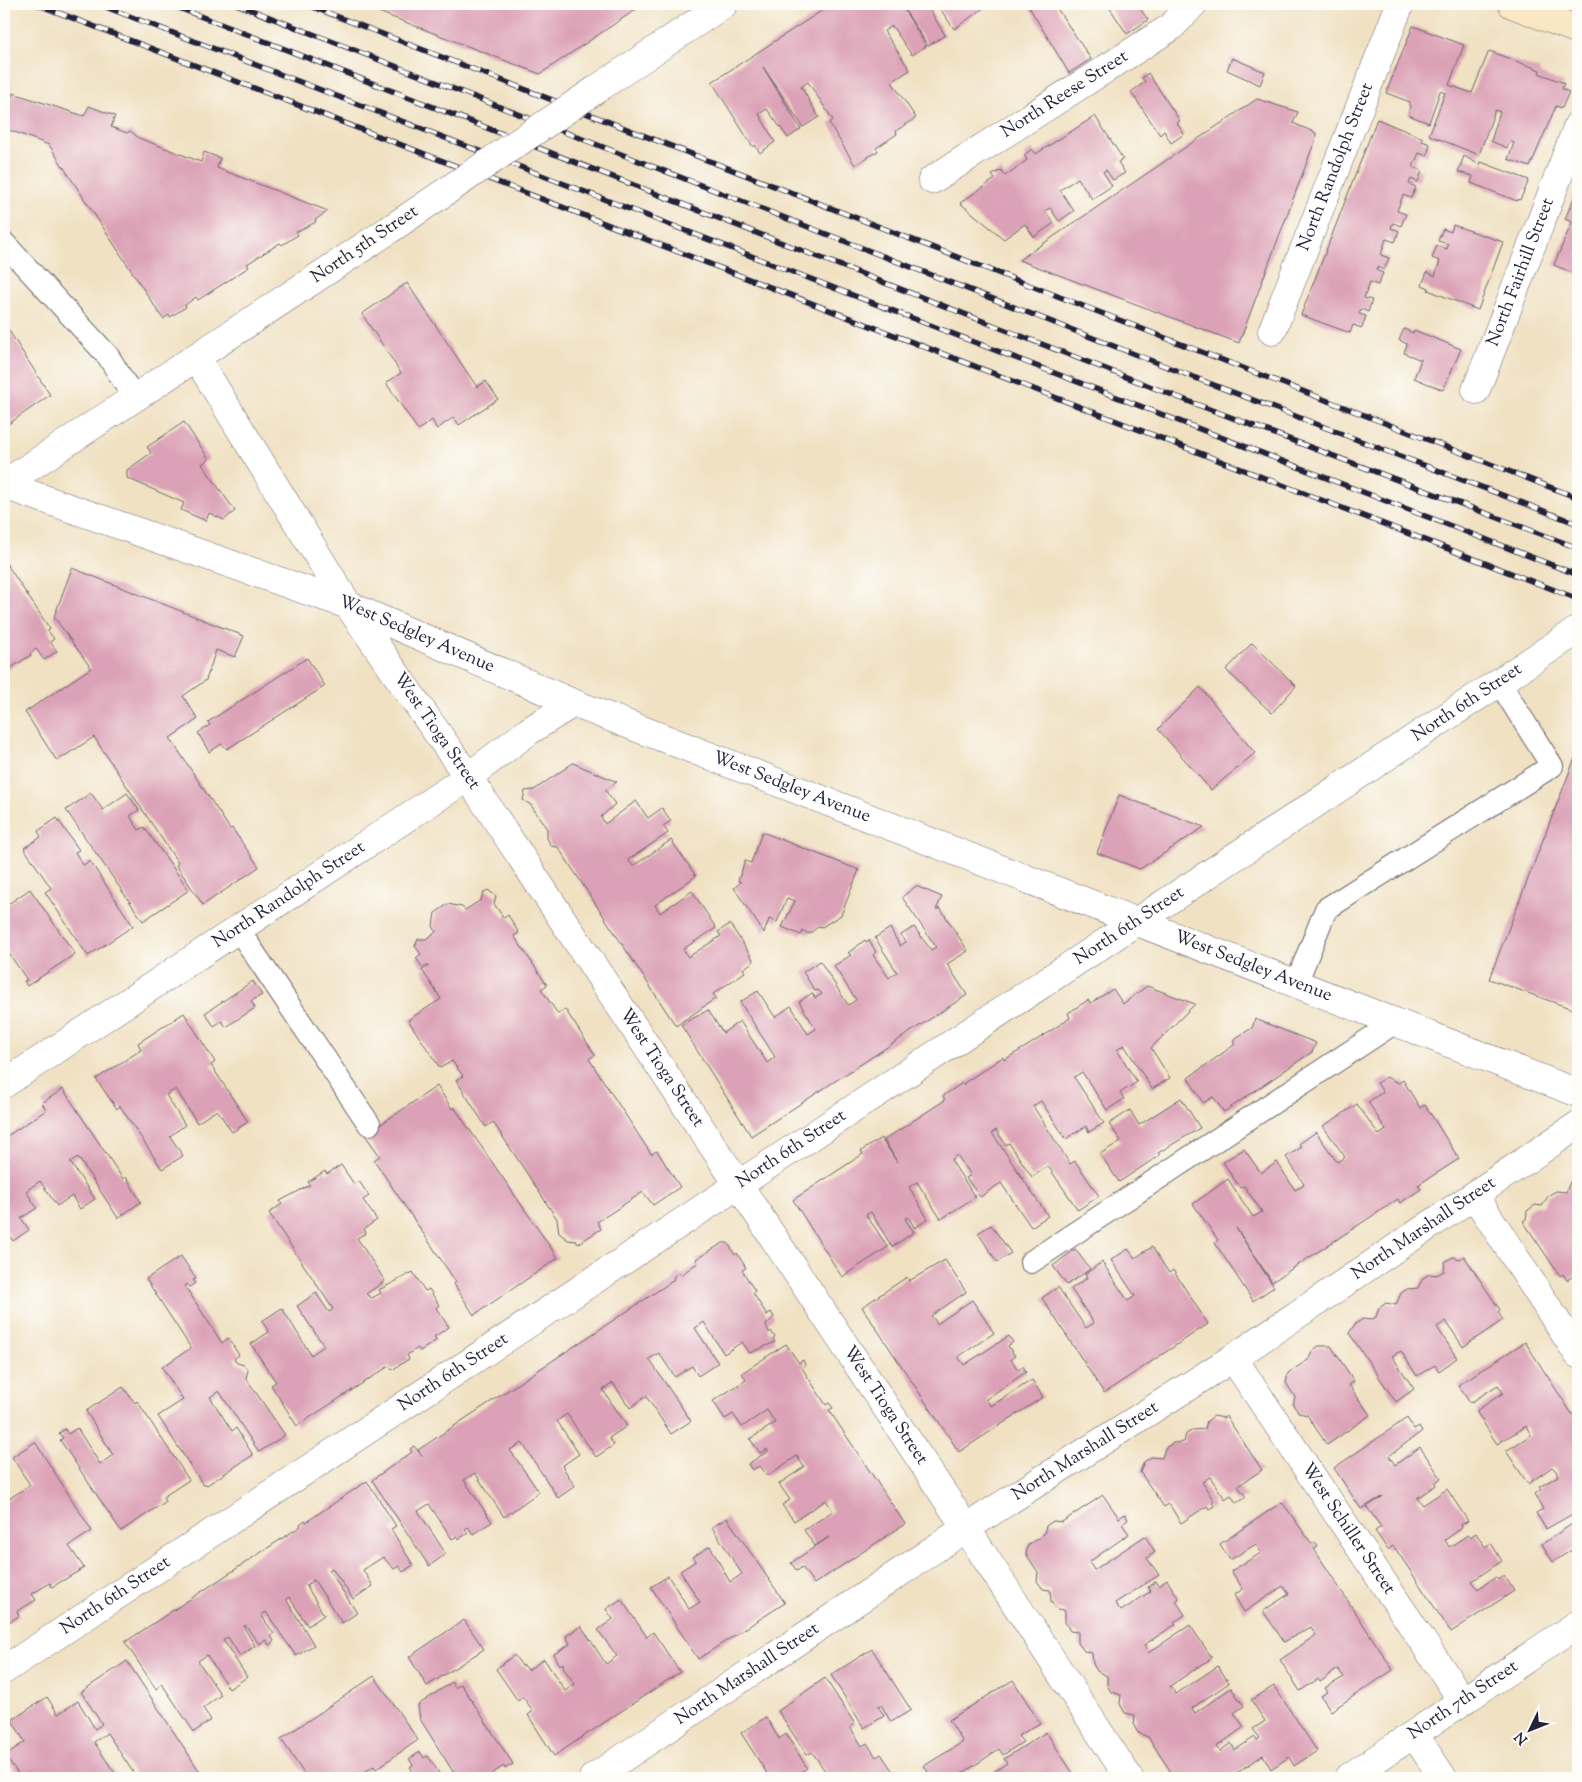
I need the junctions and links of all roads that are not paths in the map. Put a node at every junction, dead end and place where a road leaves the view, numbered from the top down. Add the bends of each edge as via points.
1 (724, 4) edge
2 (1194, 4) edge
3 (1400, 4) edge
4 (1512, 4) edge
5 (1578, 30) edge
6 (1578, 125) edge
7 (932, 180) dead end
8 (4, 243) edge
9 (1272, 331) dead end
10 (196, 357) junction
11 (1476, 390) dead end
12 (134, 398) junction
13 (4, 485) edge
14 (348, 605) junction
15 (1578, 630) edge
16 (1499, 682) junction
17 (573, 703) junction
18 (468, 777) junction
19 (1138, 921) junction
20 (238, 929) junction
21 (1296, 984) junction
22 (1394, 1022) junction
23 (4, 1084) edge
24 (1578, 1093) edge
25 (369, 1124) dead end
26 (1578, 1125) edge
27 (738, 1185) junction
28 (1475, 1196) junction
29 (1031, 1262) dead end
30 (1578, 1354) edge
31 (1233, 1358) junction
32 (966, 1528) junction
33 (1578, 1624) edge
34 (4, 1670) edge
35 (1462, 1700) junction
36 (1414, 1734) junction
37 (593, 1778) edge
38 (1129, 1778) edge
39 (1348, 1778) edge
40 (1443, 1778) edge

1 - 10 street, North 5th Street, bridge
2 - 7 street, North Reese Street via 1171,27
3 - 9 street, North Randolph Street
4 - 5 main road
6 - 11 street, North Fairhill Street
8 - 12 lane via 108,356
10 - 12 street, North 5th Street
10 - 14 street, West Tioga Street
12 - 13 street, North 5th Street
13 - 14 street, West Sedgley Avenue
14 - 17 street, West Sedgley Avenue
14 - 18 street, West Tioga Street
15 - 16 street, North 6th Street
16 - 19 street, North 6th Street
16 - 21 lane via 1552,766 1326,909
17 - 18 street, North Randolph Street
17 - 19 street, West Sedgley Avenue
18 - 20 street, North Randolph Street
18 - 27 street, West Tioga Street
19 - 21 street, West Sedgley Avenue
19 - 27 street, North 6th Street
20 - 23 street, North Randolph Street
20 - 25 lane
21 - 22 street, West Sedgley Avenue
22 - 24 street, West Sedgley Avenue
22 - 29 lane
26 - 28 street, North Marshall Street
27 - 32 street, West Tioga Street
27 - 34 street, North 6th Street
28 - 30 street
28 - 31 street, North Marshall Street
31 - 32 street, North Marshall Street
31 - 35 street, West Schiller Street
32 - 37 street, North Marshall Street
32 - 38 street, West Tioga Street
33 - 35 street, North 7th Street
35 - 36 street, North 7th Street
36 - 39 street, North 7th Street
36 - 40 street

